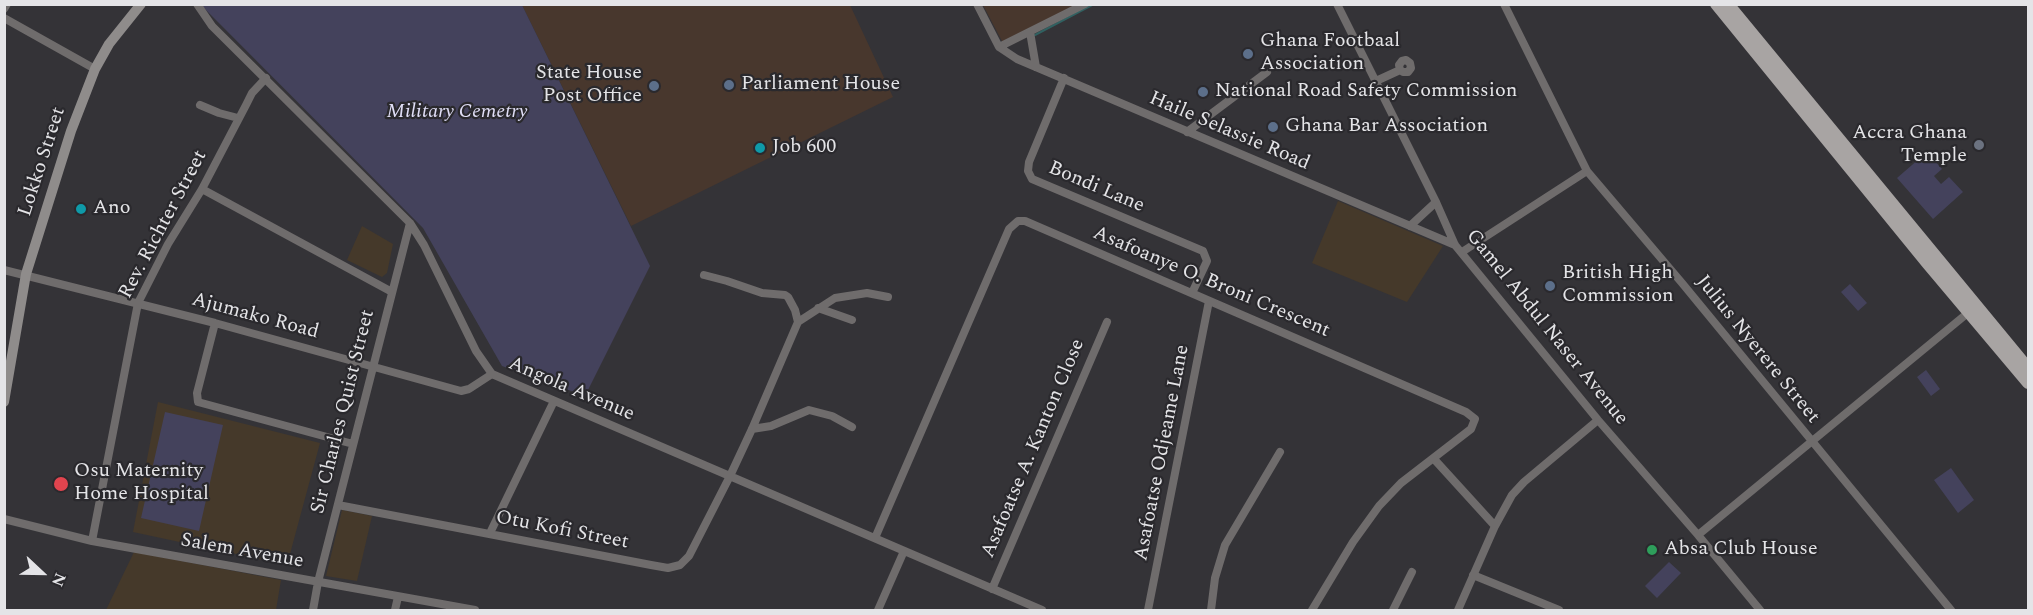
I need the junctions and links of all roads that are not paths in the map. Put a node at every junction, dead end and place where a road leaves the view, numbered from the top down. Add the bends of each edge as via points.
1 (7, 4) edge
2 (134, 4) edge
3 (141, 4) edge
4 (197, 4) edge
5 (977, 4) edge
6 (1085, 4) edge
7 (1337, 4) edge
8 (1504, 4) edge
9 (1716, 4) edge
10 (1728, 4) edge
11 (4, 9) edge
12 (130, 16) junction
13 (4, 18) edge
14 (1030, 32) junction
15 (999, 47) junction
16 (1036, 67) junction
17 (95, 69) junction
18 (1400, 70) dead end
19 (1267, 72) dead end
20 (266, 78) junction
21 (1064, 78) junction
22 (1376, 81) junction
23 (200, 105) dead end
24 (238, 118) junction
25 (1186, 132) junction
26 (1587, 171) junction
27 (202, 189) junction
28 (1436, 202) junction
29 (410, 223) junction
30 (1410, 226) junction
31 (1455, 245) junction
32 (1462, 252) junction
33 (4, 270) edge
34 (26, 274) junction
35 (704, 275) dead end
36 (392, 292) junction
37 (1192, 293) junction
38 (888, 297) dead end
39 (1209, 301) junction
40 (138, 303) junction
41 (818, 308) junction
42 (1969, 312) junction
43 (852, 320) dead end
44 (798, 322) junction
45 (1107, 322) dead end
46 (215, 323) junction
47 (8, 358) edge
48 (373, 366) junction
49 (2028, 368) edge
50 (492, 374) junction
51 (2028, 383) edge
52 (554, 401) junction
53 (4, 402) edge
54 (1598, 420) junction
55 (852, 427) dead end
56 (752, 429) junction
57 (1811, 441) junction
58 (353, 444) junction
59 (1280, 452) dead end
60 (1434, 459) junction
61 (730, 476) junction
62 (338, 505) junction
63 (4, 519) edge
64 (1495, 526) junction
65 (490, 533) junction
66 (1698, 535) junction
67 (875, 538) junction
68 (92, 541) junction
69 (904, 551) junction
70 (1412, 572) dead end
71 (1473, 575) junction
72 (318, 582) junction
73 (992, 589) junction
74 (398, 597) junction
75 (313, 610) edge
76 (395, 610) edge
77 (475, 610) edge
78 (880, 610) edge
79 (1042, 610) edge
80 (1148, 610) edge
81 (1212, 610) edge
82 (1312, 610) edge
83 (1394, 610) edge
84 (1458, 610) edge
85 (1559, 610) edge
86 (1760, 610) edge
87 (1951, 610) edge

1 - 11 street
2 - 12 main road, Lokko Street
3 - 12 main road, Lokko Street
4 - 20 street, Angola Avenue via 212,26
5 - 15 street
6 - 14 street
7 - 22 street, Gamel Abdul Naser Avenue
8 - 26 street, Julius Nyerere Street
9 - 42 main road
10 - 49 main road
12 - 17 main road, Lokko Street
13 - 17 street
14 - 15 street
14 - 16 street
15 - 16 street, Haile Selassie Road
16 - 21 street, Haile Selassie Road
17 - 34 main road, Lokko Street via 70,131
18 - 22 street
19 - 25 street
20 - 24 street, Rev. Richter Street
20 - 29 street, Angola Avenue
21 - 25 street, Haile Selassie Road
21 - 37 street, Bondi Lane via 1029,162 1032,179 1203,251 1207,261
22 - 28 street, Gamel Abdul Naser Avenue
23 - 24 street
24 - 27 street, Rev. Richter Street
25 - 30 street, Haile Selassie Road
26 - 32 street
26 - 57 street, Julius Nyerere Street
27 - 36 street
27 - 40 street, Rev. Richter Street
28 - 30 street
28 - 31 street, Gamel Abdul Naser Avenue
29 - 36 street, Sir Charles Quist Street
29 - 50 street, Angola Avenue via 476,351
30 - 31 street, Haile Selassie Road
31 - 32 street, Gamel Abdul Naser Avenue
32 - 54 street, Gamel Abdul Naser Avenue
33 - 34 street, Ajumako Road
34 - 40 street, Ajumako Road
34 - 47 main road, Lokko Street
35 - 44 street via 762,293 785,295
36 - 48 street, Sir Charles Quist Street
37 - 39 street, Asafoanye O. Broni Crescent
37 - 67 street, Asafoanye O. Broni Crescent via 1025,221 1014,223
38 - 41 street via 854,294 835,298
39 - 60 street, Asafoanye O. Broni Crescent via 1466,411 1475,419 1471,429
39 - 80 street, Asafoatse Odjeame Lane
40 - 46 street, Ajumako Road
40 - 68 street, Rev. Richter Street
41 - 43 street
41 - 44 street
42 - 51 main road
42 - 57 street
44 - 56 street, Otu Kofi Street
45 - 73 street, Asafoatse A. Kanton Close
46 - 48 street, Ajumako Road
46 - 58 street via 198,402
47 - 53 main road, Lokko Street
48 - 50 street, Ajumako Road via 461,391
48 - 58 street, Sir Charles Quist Street
50 - 52 street, Angola Avenue
52 - 61 street, Angola Avenue
52 - 65 street
54 - 64 street via 1517,489
54 - 66 street, Gamel Abdul Naser Avenue
55 - 56 street via 809,410 771,426
56 - 61 street, Otu Kofi Street
57 - 66 street
57 - 87 street, Julius Nyerere Street
58 - 62 street, Sir Charles Quist Street
59 - 81 street via 1225,545 1215,578
60 - 64 street
60 - 82 street, Asafoanye O. Broni Crescent via 1401,483 1373,513
61 - 65 street, Otu Kofi Street via 689,555 680,565 668,568
61 - 67 street, Angola Avenue
62 - 65 street, Otu Kofi Street
62 - 72 street, Sir Charles Quist Street
63 - 68 street, Salem Avenue
64 - 71 street
66 - 86 street, Gamel Abdul Naser Avenue
67 - 69 street, Angola Avenue
68 - 72 street, Salem Avenue
69 - 73 street, Angola Avenue
69 - 78 street
70 - 83 street
71 - 84 street
71 - 85 street
72 - 74 street, Salem Avenue
72 - 75 street, Sir Charles Quist Street
73 - 79 street, Angola Avenue
74 - 76 street
74 - 77 street, Salem Avenue

